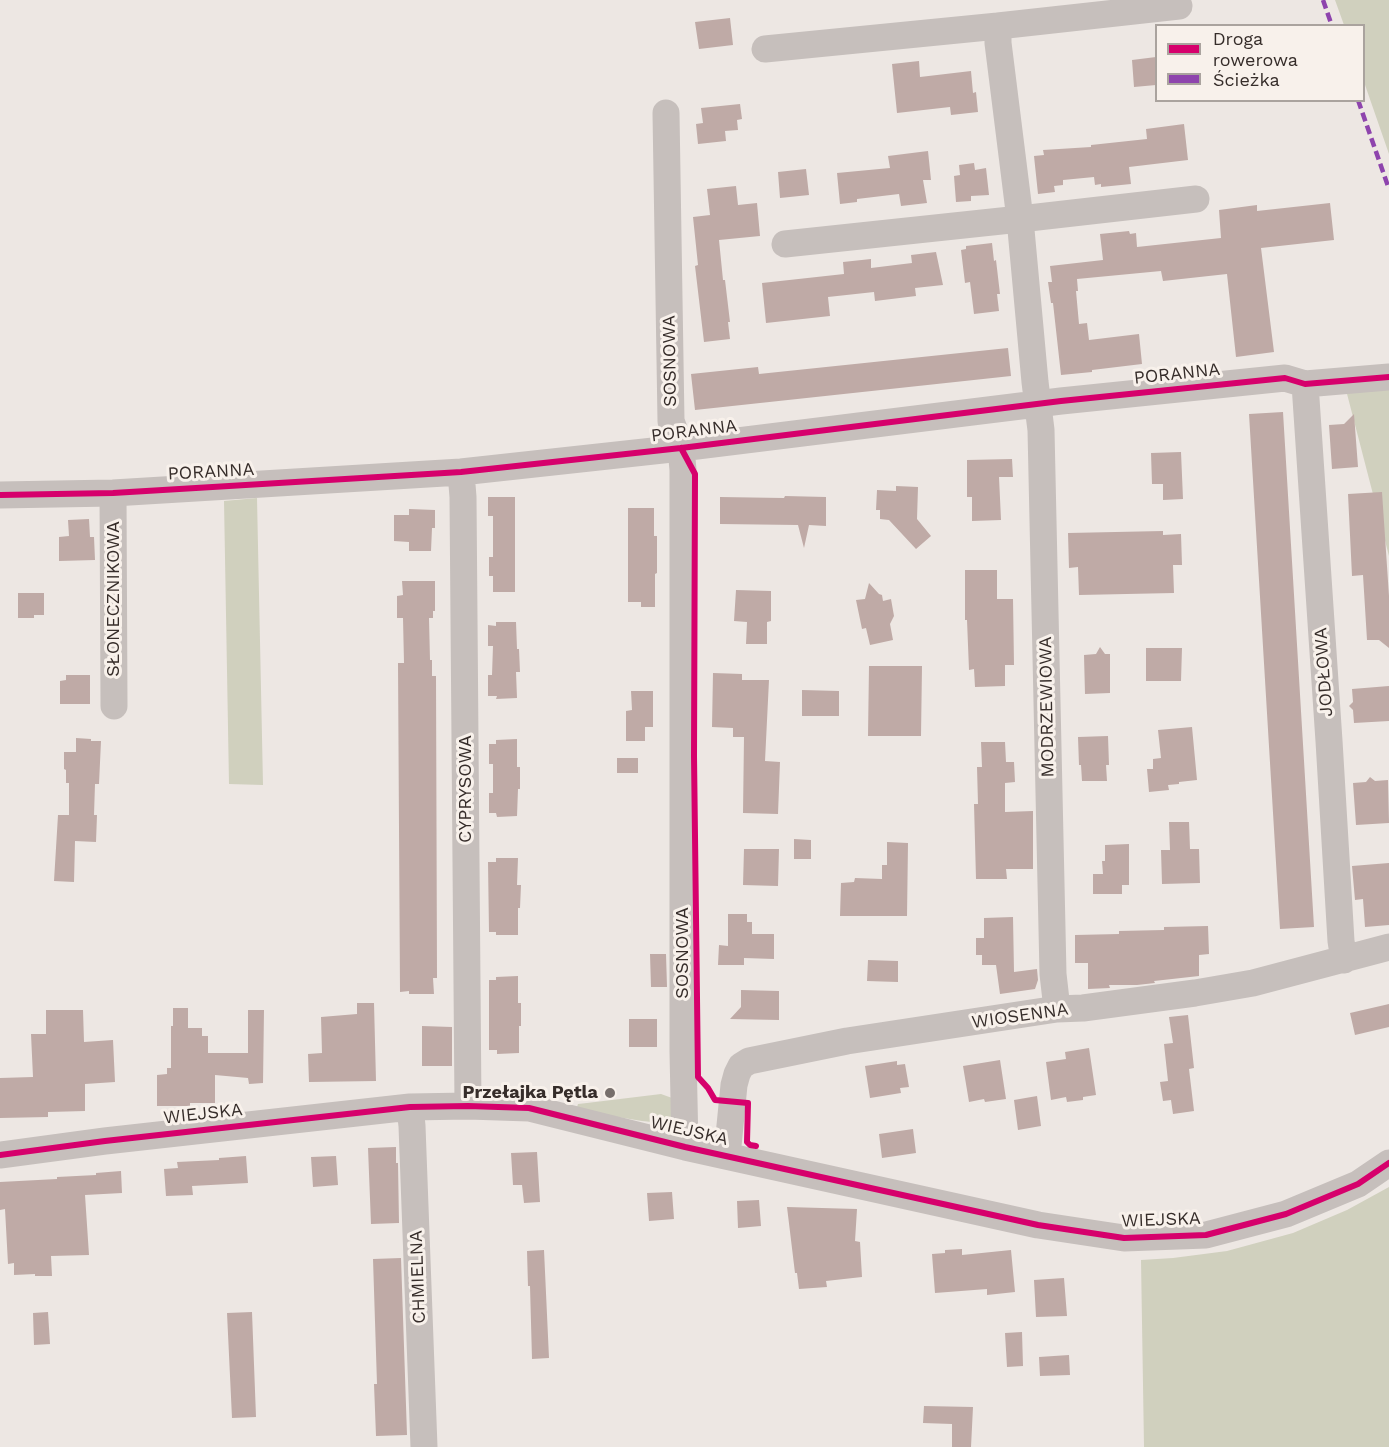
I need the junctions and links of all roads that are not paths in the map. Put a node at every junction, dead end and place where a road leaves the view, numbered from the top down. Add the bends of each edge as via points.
1 (1179, 6) dead end
2 (998, 26) junction
3 (765, 49) dead end
4 (666, 113) dead end
5 (1196, 199) dead end
6 (1020, 219) junction
7 (785, 244) dead end
8 (1389, 377) edge
9 (1305, 384) junction
10 (1038, 404) junction
11 (681, 448) junction
12 (461, 472) junction
13 (113, 493) junction
14 (0, 495) edge
15 (114, 706) dead end
16 (1389, 947) edge
17 (1344, 960) junction
18 (1058, 1009) junction
19 (468, 1106) junction
20 (410, 1107) junction
21 (684, 1147) junction
22 (0, 1155) edge
23 (727, 1156) junction
24 (1389, 1164) edge
25 (424, 1447) edge

1 - 2 street
2 - 3 street
2 - 6 street
4 - 11 street, SOSNOWA via 671,421
5 - 6 street
6 - 7 street
6 - 10 street
8 - 9 street, PORANNA
9 - 10 street, PORANNA via 1285,378
9 - 17 street, JODŁOWA
10 - 11 street, PORANNA
10 - 18 street, MODRZEWIOWA via 1053,974
11 - 12 street, PORANNA
11 - 21 street, SOSNOWA
12 - 13 street, PORANNA
12 - 19 street, CYPRYSOWA
13 - 14 street, PORANNA
13 - 15 street, SŁONECZNIKOWA
16 - 17 street, WIOSENNA
17 - 18 street, WIOSENNA via 1253,983
18 - 23 street, WIOSENNA via 846,1041 749,1061 741,1066 734,1085
19 - 20 street, WIEJSKA
19 - 21 street, WIEJSKA via 529,1108
20 - 22 street, WIEJSKA
20 - 25 street, CHMIELNA
21 - 23 street, WIEJSKA
23 - 24 street, WIEJSKA via 1038,1225 1124,1238 1206,1235 1286,1214 1358,1184

